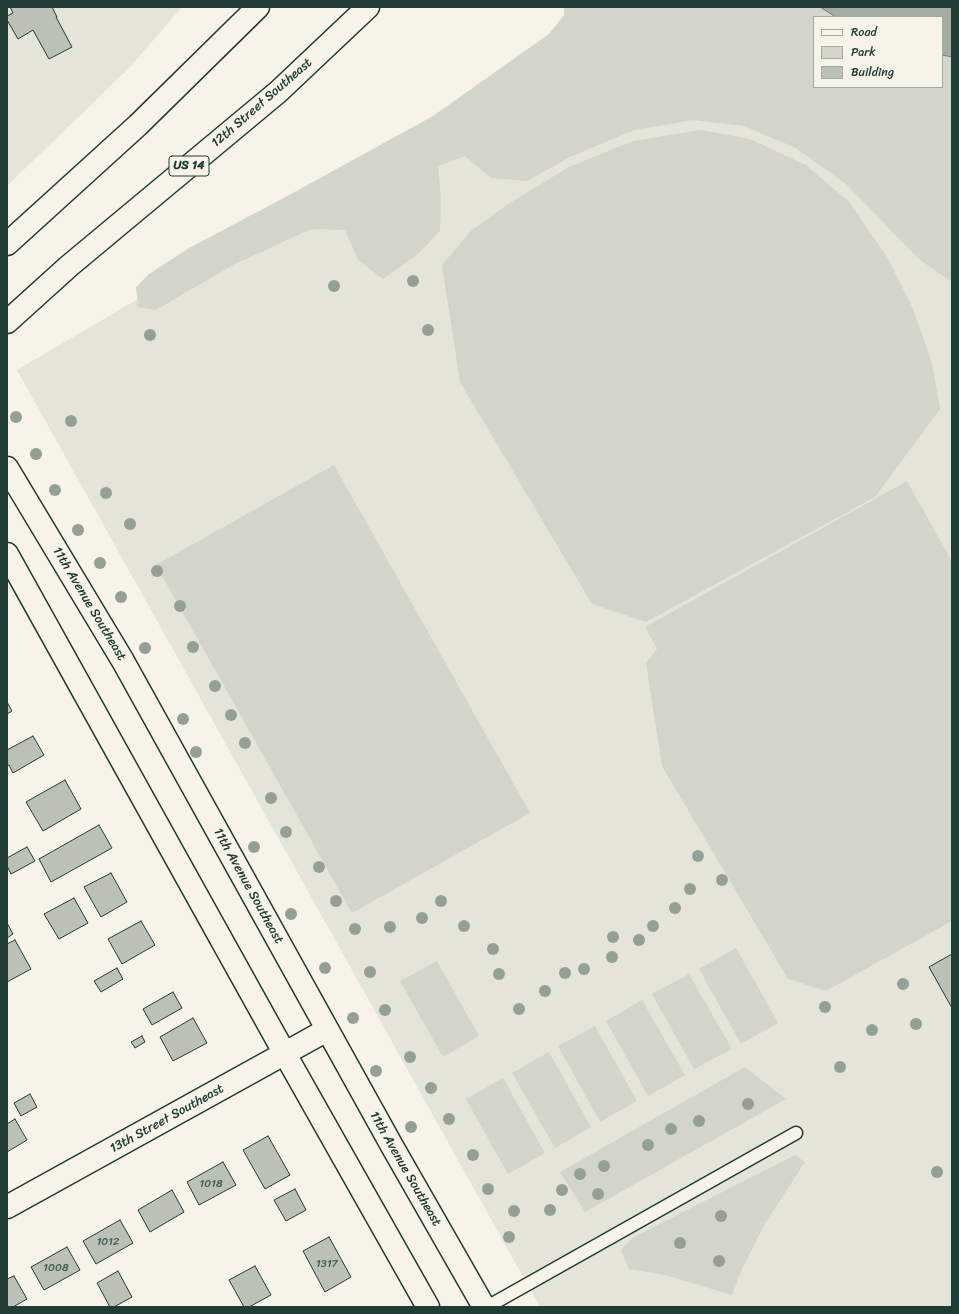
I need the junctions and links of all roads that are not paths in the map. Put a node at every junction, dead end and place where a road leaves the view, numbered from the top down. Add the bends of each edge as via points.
1 (258, 7) edge
2 (368, 7) edge
3 (7, 244) edge
4 (7, 322) edge
5 (7, 468) edge
6 (7, 554) edge
7 (327, 1030) junction
8 (285, 1054) junction
9 (796, 1133) dead end
10 (7, 1207) edge
11 (428, 1307) edge
12 (486, 1307) edge

1 - 3 main road via 138,125
2 - 4 main road, 12th Street Southeast / US 14 via 278,92 69,266
5 - 7 main road, 11th Avenue Southeast via 123,661
6 - 8 main road
7 - 8 main road, 13th Street Southeast
7 - 12 main road, 11th Avenue Southeast
8 - 10 main road, 13th Street Southeast
8 - 11 main road
9 - 12 lane

